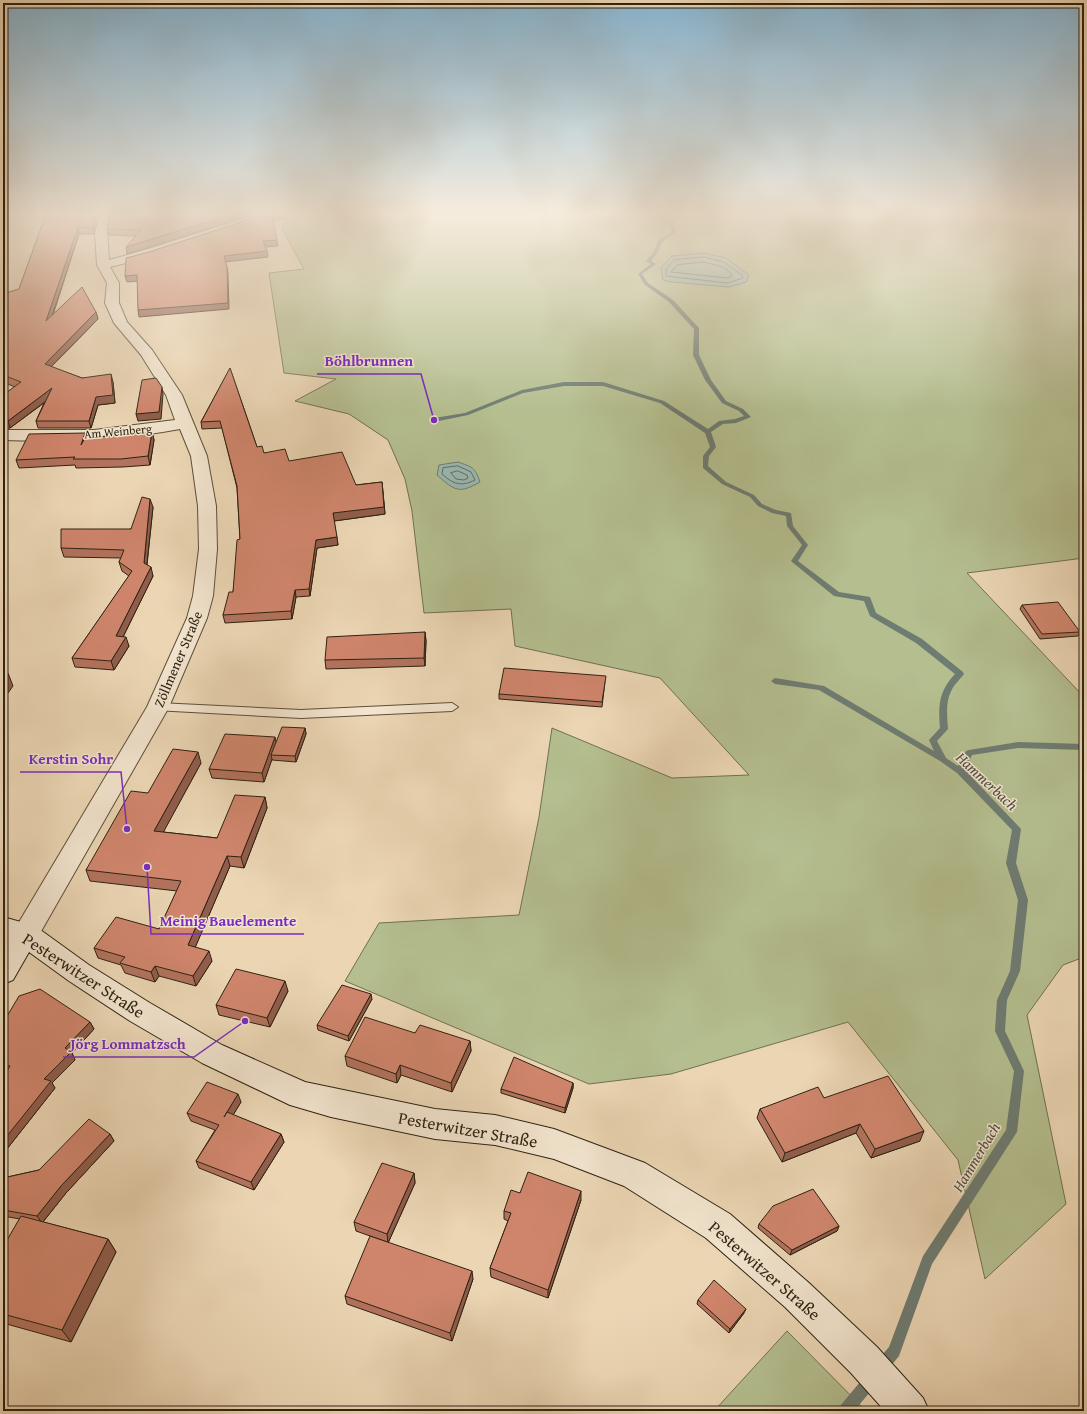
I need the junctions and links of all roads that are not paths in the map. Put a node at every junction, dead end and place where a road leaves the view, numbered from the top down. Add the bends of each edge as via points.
1 (111, 280) edge
2 (184, 423) junction
3 (3, 435) edge
4 (158, 707) junction
5 (452, 707) dead end
6 (14, 931) edge
7 (3, 972) edge
8 (903, 1403) edge

1 - 2 street, Zöllmener Straße via 112,303 121,323 147,353 174,395
2 - 3 street, Am Weinberg via 80,435
2 - 4 street, Zöllmener Straße via 191,433 199,456 208,519 208,548 203,596 197,618
4 - 5 lane via 301,714
4 - 6 street, Zöllmener Straße via 92,822
6 - 7 street, Zöllmener Straße
6 - 8 street, Pesterwitzer Straße via 154,1021 212,1054 301,1095 420,1121 495,1130 547,1142 634,1174 718,1226 797,1295 864,1360

